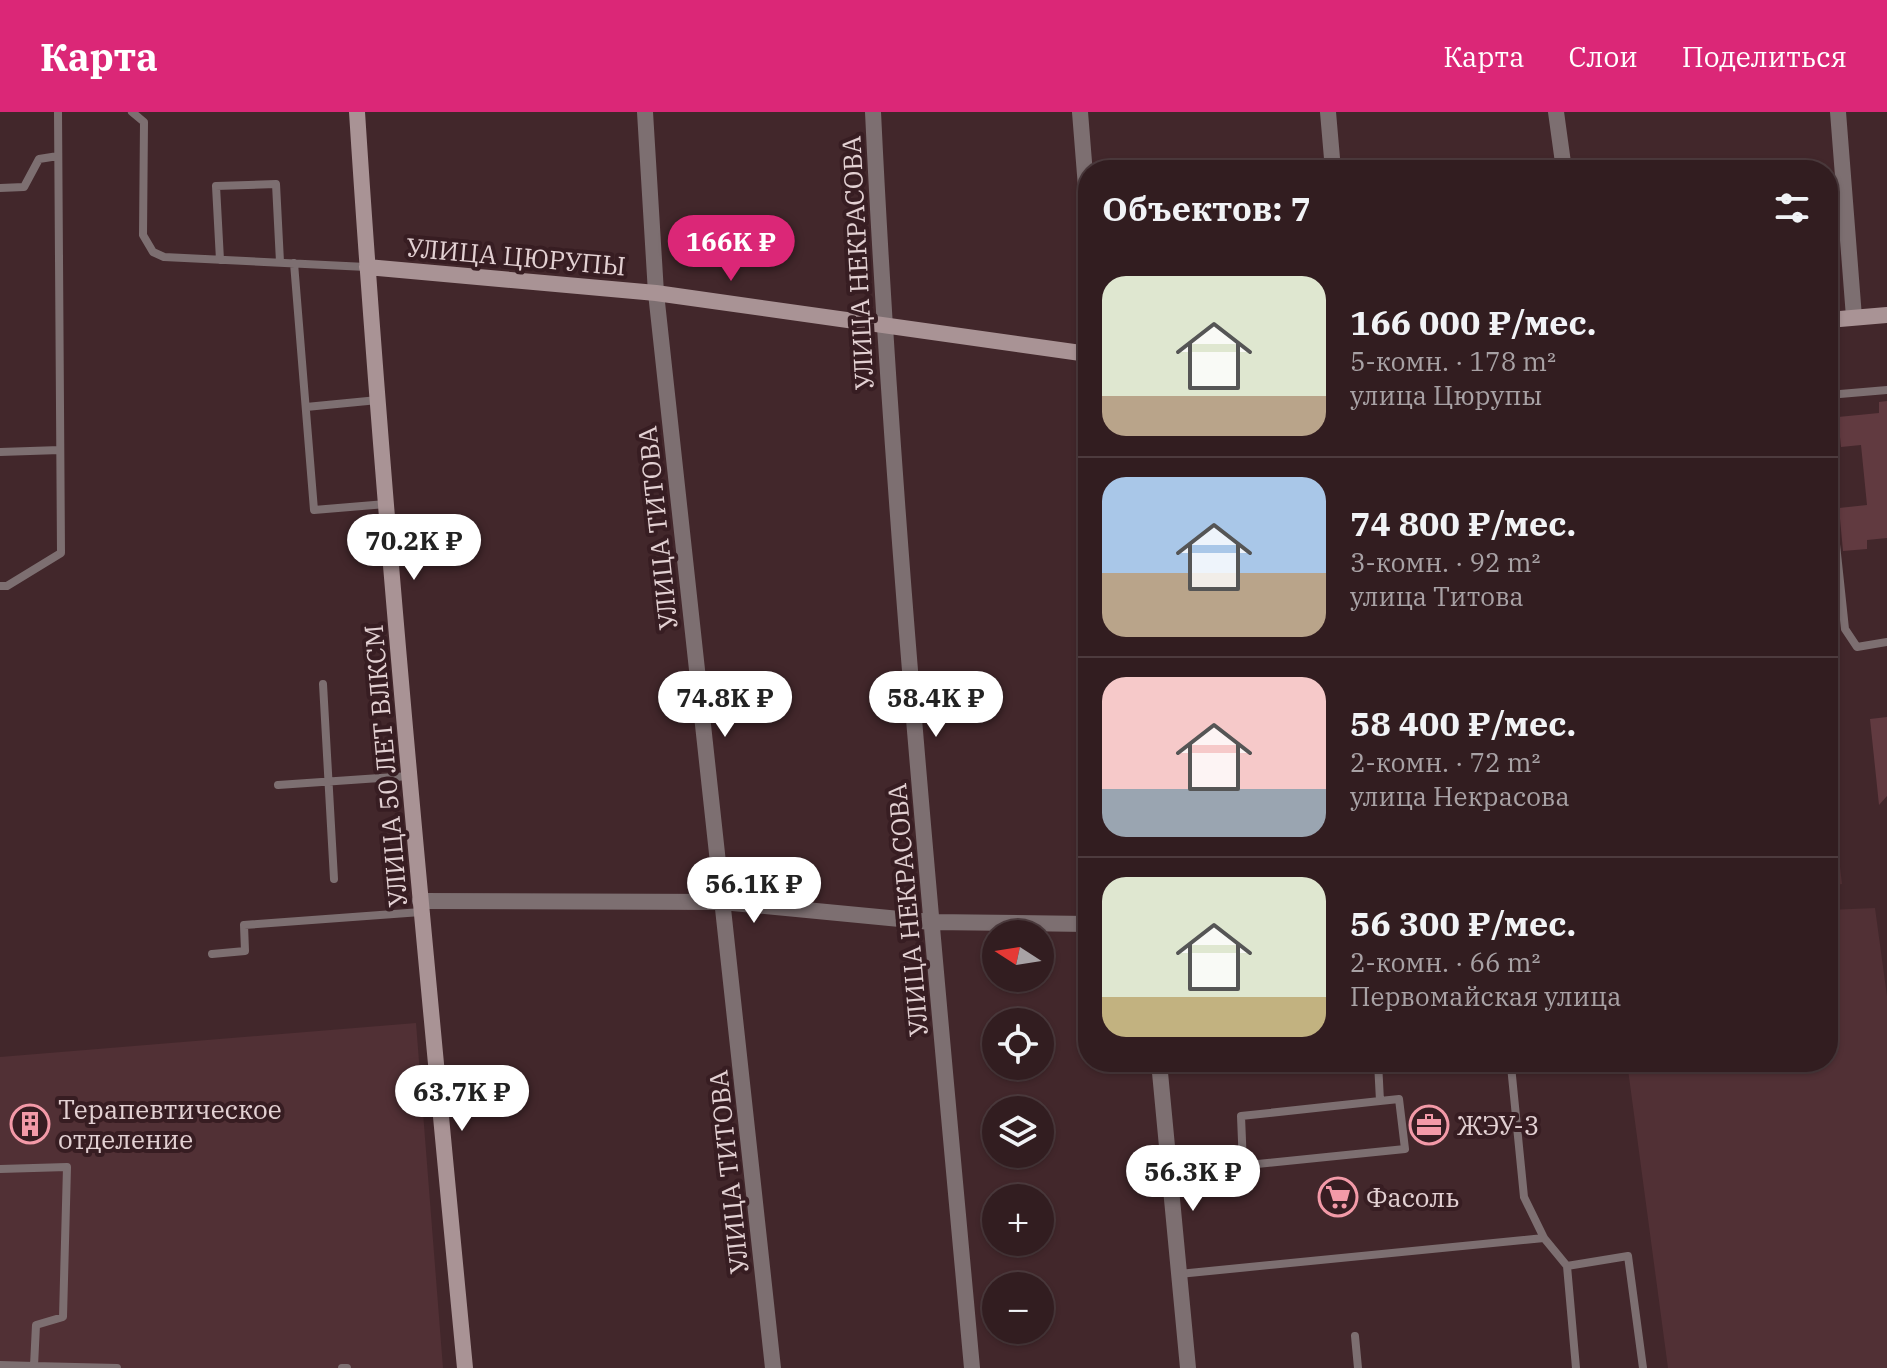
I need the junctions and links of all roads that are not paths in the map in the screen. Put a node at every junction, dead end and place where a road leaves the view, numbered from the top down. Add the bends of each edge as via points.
1 (58, 112) edge
2 (132, 112) edge
3 (357, 112) edge
4 (645, 112) edge
5 (873, 112) edge
6 (1080, 112) edge
7 (1328, 112) edge
8 (1556, 112) edge
9 (1838, 112) edge
10 (58, 156) junction
11 (1084, 160) edge
12 (1332, 160) edge
13 (1563, 160) edge
14 (0, 188) edge
15 (220, 260) junction
16 (280, 262) junction
17 (294, 263) junction
18 (367, 267) junction
19 (656, 293) junction
20 (1887, 315) edge
21 (1854, 317) junction
22 (1838, 319) edge
23 (883, 324) junction
24 (1078, 353) edge
25 (1887, 390) edge
26 (1838, 394) edge
27 (378, 400) junction
28 (306, 407) junction
29 (60, 450) junction
30 (0, 452) edge
31 (387, 504) junction
32 (1838, 566) edge
33 (0, 586) edge
34 (1887, 642) edge
35 (323, 684) dead end
36 (410, 775) junction
37 (328, 781) junction
38 (278, 785) dead end
39 (334, 879) dead end
40 (722, 902) junction
41 (421, 906) junction
42 (931, 922) junction
43 (1078, 924) edge
44 (212, 954) dead end
45 (1160, 1072) edge
46 (1379, 1072) edge
47 (1512, 1072) edge
48 (1380, 1101) junction
49 (1243, 1166) junction
50 (0, 1169) edge
51 (1169, 1173) junction
52 (1544, 1238) junction
53 (1567, 1266) junction
54 (1179, 1274) junction
55 (1355, 1336) dead end
56 (0, 1365) edge
57 (34, 1366) edge
58 (117, 1368) edge
59 (465, 1368) edge
60 (773, 1368) edge
61 (972, 1368) edge
62 (1188, 1368) edge
63 (1358, 1368) edge
64 (1576, 1368) edge
65 (1643, 1368) edge

1 - 10 lane
2 - 15 lane via 144,122 143,235 148,246 164,257
3 - 18 street, УЛИЦА 50 ЛЕТ ВЛКСМ
4 - 19 street, УЛИЦА ТИТОВА
5 - 23 street, УЛИЦА НЕКРАСОВА
6 - 11 street
7 - 12 street
8 - 13 street
9 - 21 street
10 - 14 lane via 39,159 24,187
10 - 29 lane
15 - 16 lane
15 - 16 lane via 216,186 276,184
16 - 17 lane
17 - 18 lane
17 - 28 lane
18 - 19 street, УЛИЦА ЦЮРУПЫ
18 - 27 street, УЛИЦА 50 ЛЕТ ВЛКСМ
19 - 23 street, УЛИЦА ЦЮРУПЫ
19 - 40 street, УЛИЦА ТИТОВА
20 - 21 street
21 - 22 street
23 - 24 street, УЛИЦА ЦЮРУПЫ
23 - 42 street, УЛИЦА НЕКРАСОВА
25 - 26 lane
27 - 28 lane
27 - 31 street, УЛИЦА 50 ЛЕТ ВЛКСМ
28 - 31 lane via 314,510
29 - 30 lane
29 - 33 lane via 61,553
31 - 36 street, УЛИЦА 50 ЛЕТ ВЛКСМ
32 - 34 lane via 1845,629 1857,647
35 - 37 lane
36 - 37 lane
36 - 41 street, УЛИЦА 50 ЛЕТ ВЛКСМ
37 - 38 lane
37 - 39 lane
40 - 41 street
40 - 42 street
40 - 60 street, УЛИЦА ТИТОВА
41 - 44 lane via 244,925 245,951
41 - 59 street, УЛИЦА 50 ЛЕТ ВЛКСМ
42 - 43 street
42 - 61 street, УЛИЦА НЕКРАСОВА
45 - 51 street
46 - 48 lane
47 - 52 lane via 1524,1197
48 - 49 lane via 1241,1116
48 - 49 lane via 1399,1099 1405,1149
49 - 51 lane
50 - 57 lane via 67,1167 63,1317 36,1325
51 - 54 street
52 - 53 lane
52 - 54 lane
53 - 64 lane
53 - 65 lane via 1628,1256
54 - 62 street
55 - 63 lane
56 - 57 lane
57 - 58 lane

